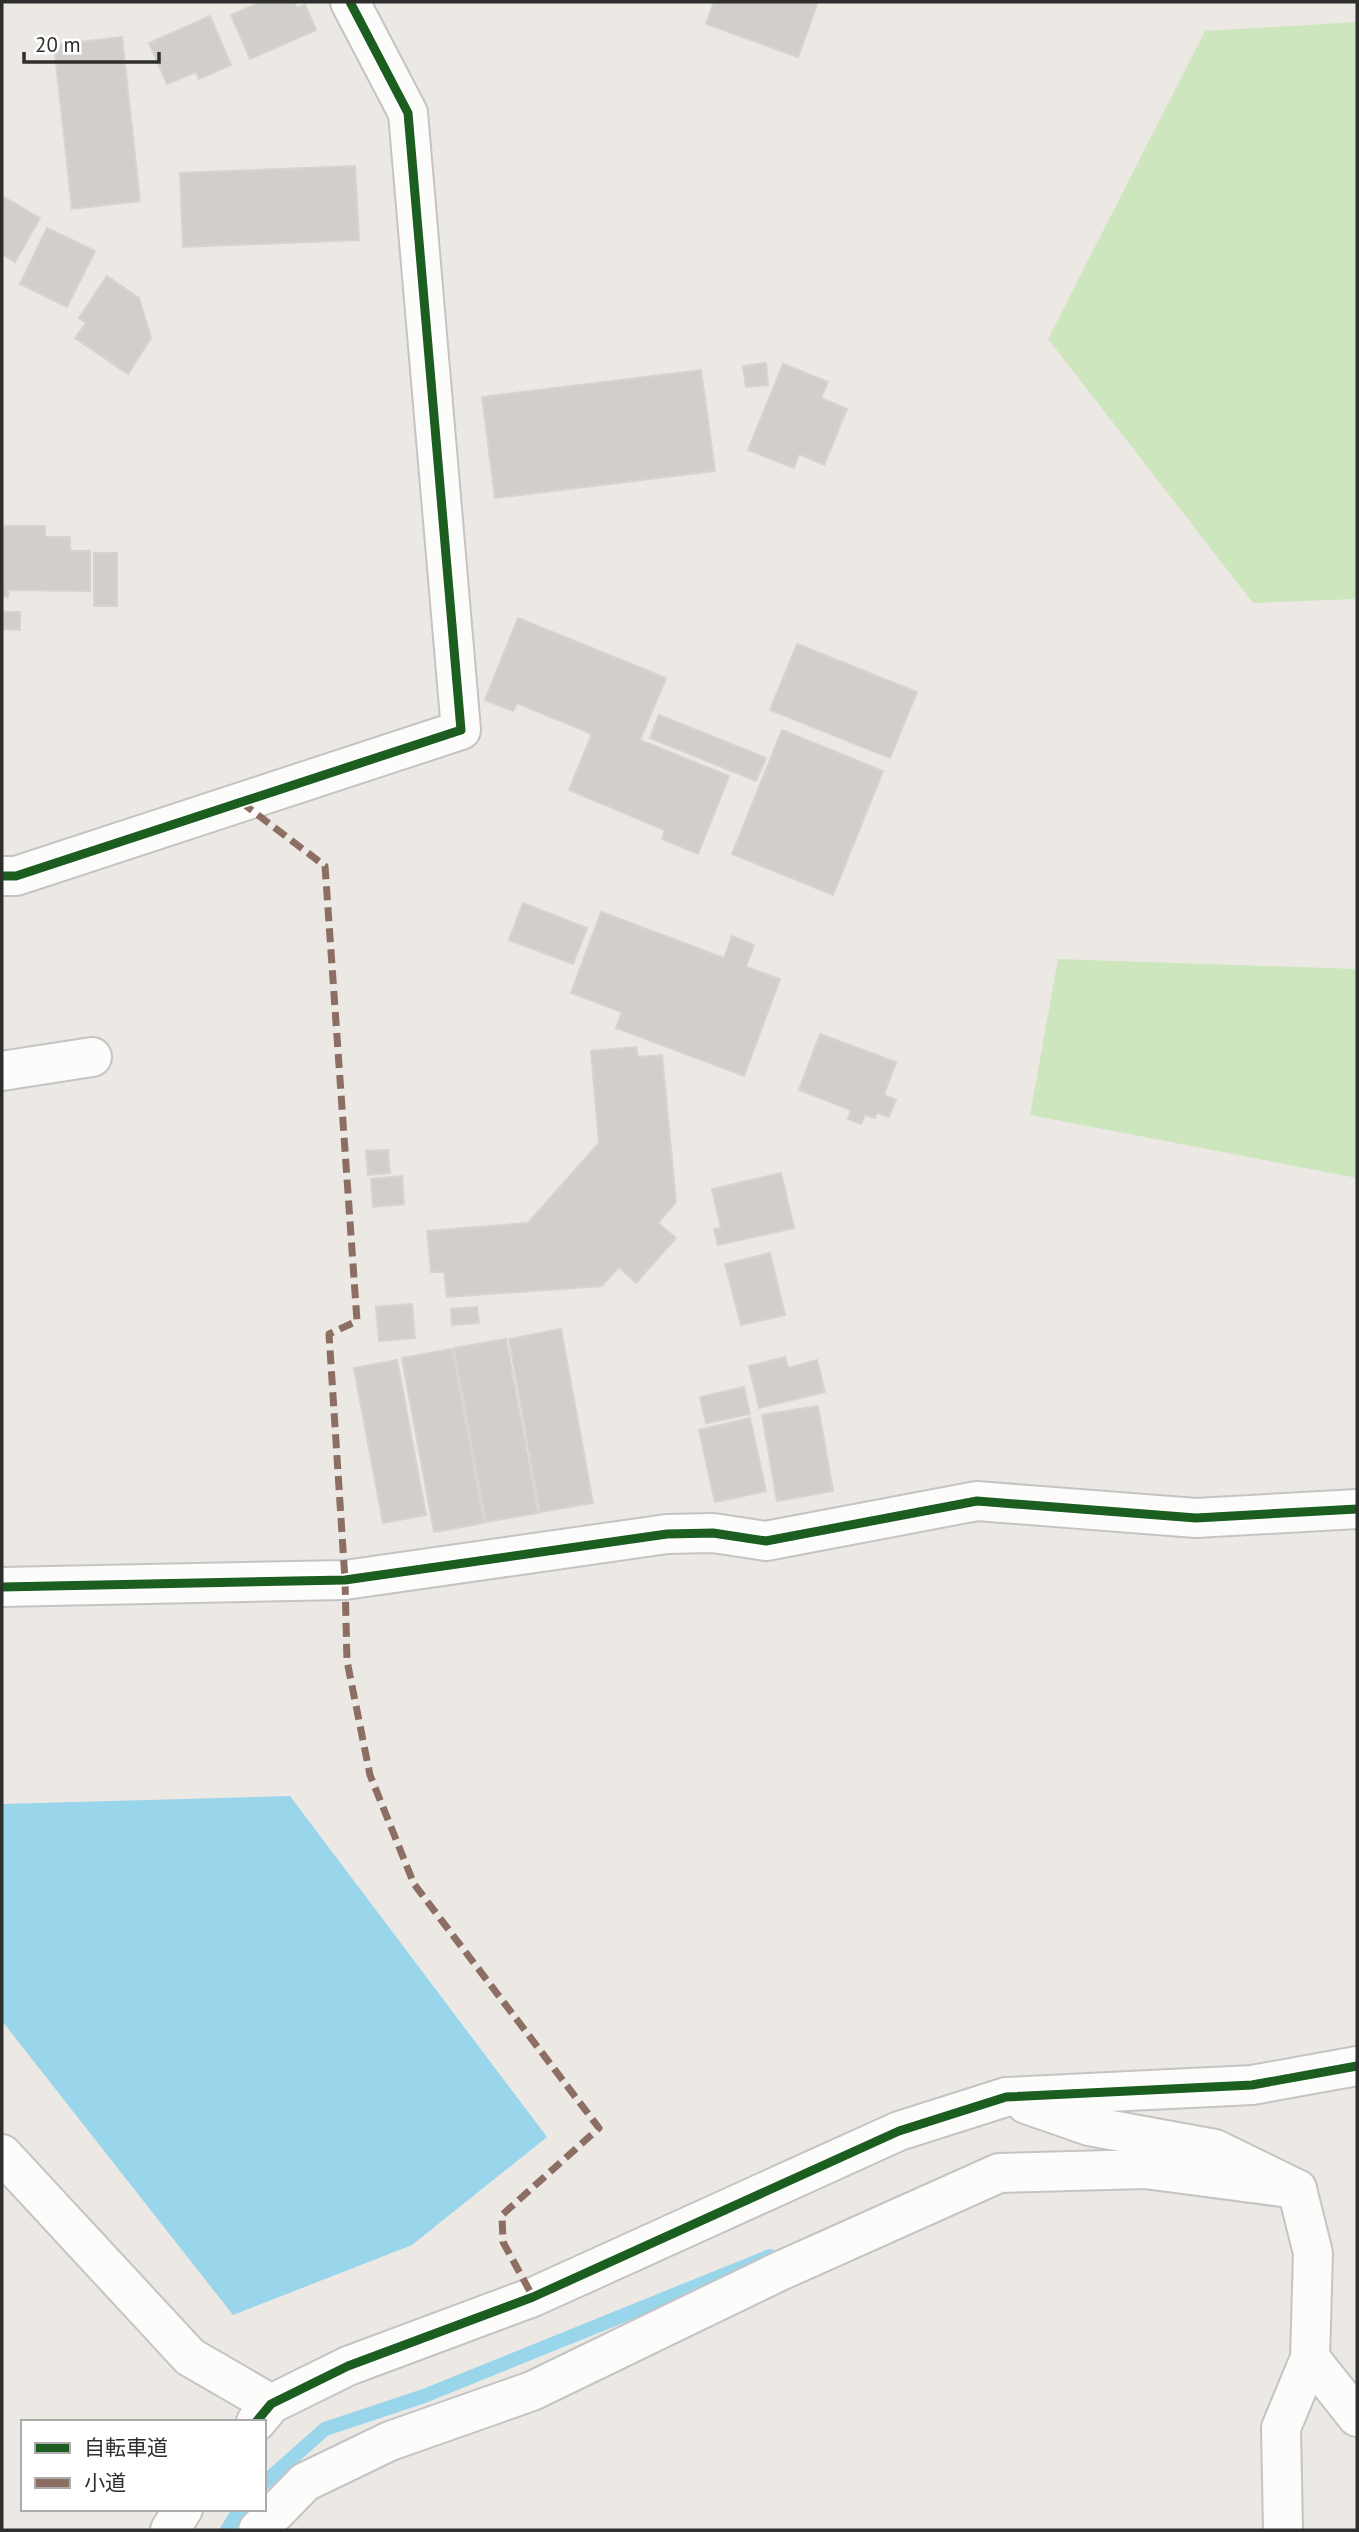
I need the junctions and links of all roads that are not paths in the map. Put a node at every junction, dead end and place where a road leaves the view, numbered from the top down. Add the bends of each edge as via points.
1 (350, 2) edge
2 (2, 876) edge
3 (92, 1057) dead end
4 (2, 1071) edge
5 (1357, 1509) edge
6 (2, 1587) edge
7 (1357, 2066) edge
8 (1006, 2097) junction
9 (2, 2154) edge
10 (1297, 2189) junction
11 (1310, 2358) junction
12 (264, 2413) edge
13 (1357, 2417) edge
14 (182, 2511) edge
15 (170, 2530) edge
16 (258, 2530) edge
17 (1283, 2530) edge

1 - 2 street via 408,113 461,730 16,876
3 - 4 street
5 - 6 street via 1196,1518 977,1501 766,1541 713,1533 667,1534 345,1580
7 - 8 street via 1252,2085
8 - 10 street via 1089,2126 1215,2149
8 - 12 street via 899,2131 533,2297 348,2366
9 - 12 street via 190,2357
10 - 11 street via 1313,2253
10 - 16 street via 1145,2169 999,2173 779,2271 532,2391 390,2441 305,2482
11 - 13 street
11 - 17 street via 1281,2428
14 - 15 street

